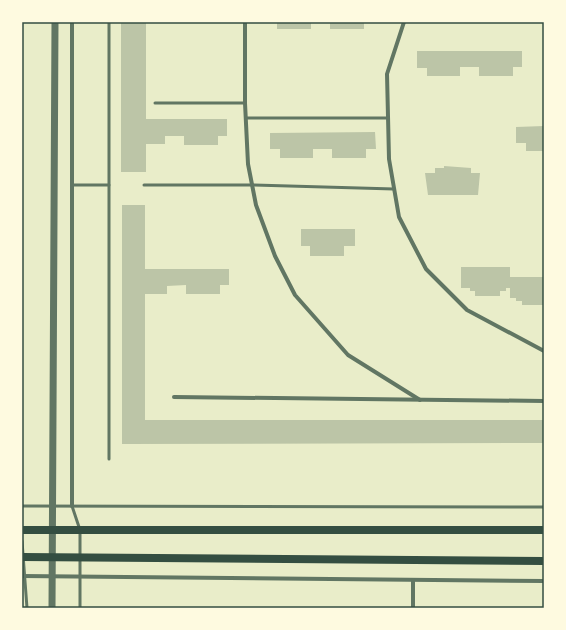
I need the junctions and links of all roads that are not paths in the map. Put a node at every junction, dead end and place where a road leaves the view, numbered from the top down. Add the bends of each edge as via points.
1 (54, 22) edge
2 (72, 22) edge
3 (109, 22) edge
4 (246, 22) edge
5 (404, 22) edge
6 (155, 102) dead end
7 (246, 103) junction
8 (246, 118) junction
9 (388, 118) junction
10 (72, 185) junction
11 (109, 185) junction
12 (144, 185) dead end
13 (252, 185) junction
14 (394, 189) junction
15 (544, 351) edge
16 (174, 397) dead end
17 (420, 400) junction
18 (544, 401) edge
19 (109, 459) dead end
20 (22, 506) edge
21 (52, 506) junction
22 (72, 506) junction
23 (544, 507) edge
24 (22, 530) edge
25 (80, 530) junction
26 (544, 530) edge
27 (52, 531) junction
28 (22, 541) edge
29 (23, 557) edge
30 (52, 557) junction
31 (80, 557) junction
32 (544, 561) edge
33 (23, 576) edge
34 (52, 576) junction
35 (80, 576) junction
36 (413, 580) junction
37 (544, 581) edge
38 (27, 608) edge
39 (52, 608) edge
40 (80, 608) edge
41 (413, 608) edge

1 - 21 street
2 - 10 street
3 - 11 lane
4 - 7 street
5 - 9 street via 388,74
6 - 7 lane
7 - 8 street
8 - 9 lane
8 - 13 street via 248,164
9 - 14 street via 389,159
10 - 11 lane
10 - 22 street
11 - 19 lane
12 - 13 lane
13 - 14 lane
13 - 17 street via 256,205 275,256 295,296 348,355
14 - 15 street via 399,217 426,269 467,310
16 - 17 street
17 - 18 street
20 - 21 lane
21 - 22 lane
21 - 27 street
22 - 23 lane
22 - 25 lane
24 - 27 main road
25 - 26 main road
25 - 27 main road
25 - 31 lane
27 - 30 street
28 - 29 lane
29 - 30 main road
29 - 33 lane
30 - 31 main road
30 - 34 street
31 - 32 main road
31 - 35 lane
33 - 34 street
33 - 38 lane
34 - 35 street
34 - 39 street
35 - 36 street
35 - 40 lane
36 - 37 street
36 - 41 street

